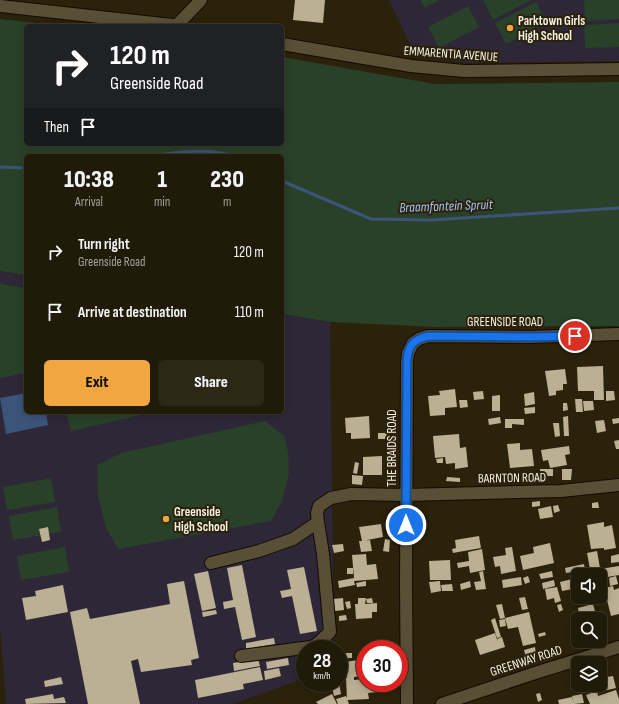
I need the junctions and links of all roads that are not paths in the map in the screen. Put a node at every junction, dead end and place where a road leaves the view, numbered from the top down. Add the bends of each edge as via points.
1 (201, 0) edge
2 (0, 6) edge
3 (161, 24) edge
4 (181, 24) edge
5 (284, 44) edge
6 (619, 69) edge
7 (619, 334) edge
8 (407, 361) joint
9 (619, 485) edge
10 (406, 495) junction
11 (318, 522) junction
12 (211, 563) dead end
13 (619, 647) edge
14 (241, 656) dead end
15 (407, 704) edge
16 (442, 704) edge

1 - 4 street
2 - 3 street
5 - 6 street, EMMARENTIA AVENUE via 411,66 464,71
7 - 8 street, GREENSIDE ROAD via 530,337 428,336 413,343
8 - 10 street, THE BRAIDS ROAD
9 - 10 street, BARNTON ROAD via 561,491
10 - 11 street, BARNTON ROAD via 350,494 331,498 319,506
10 - 15 street, THE BRAIDS ROAD
11 - 12 street via 293,539
11 - 14 street via 330,632 311,647
13 - 16 street, GREENWAY ROAD

